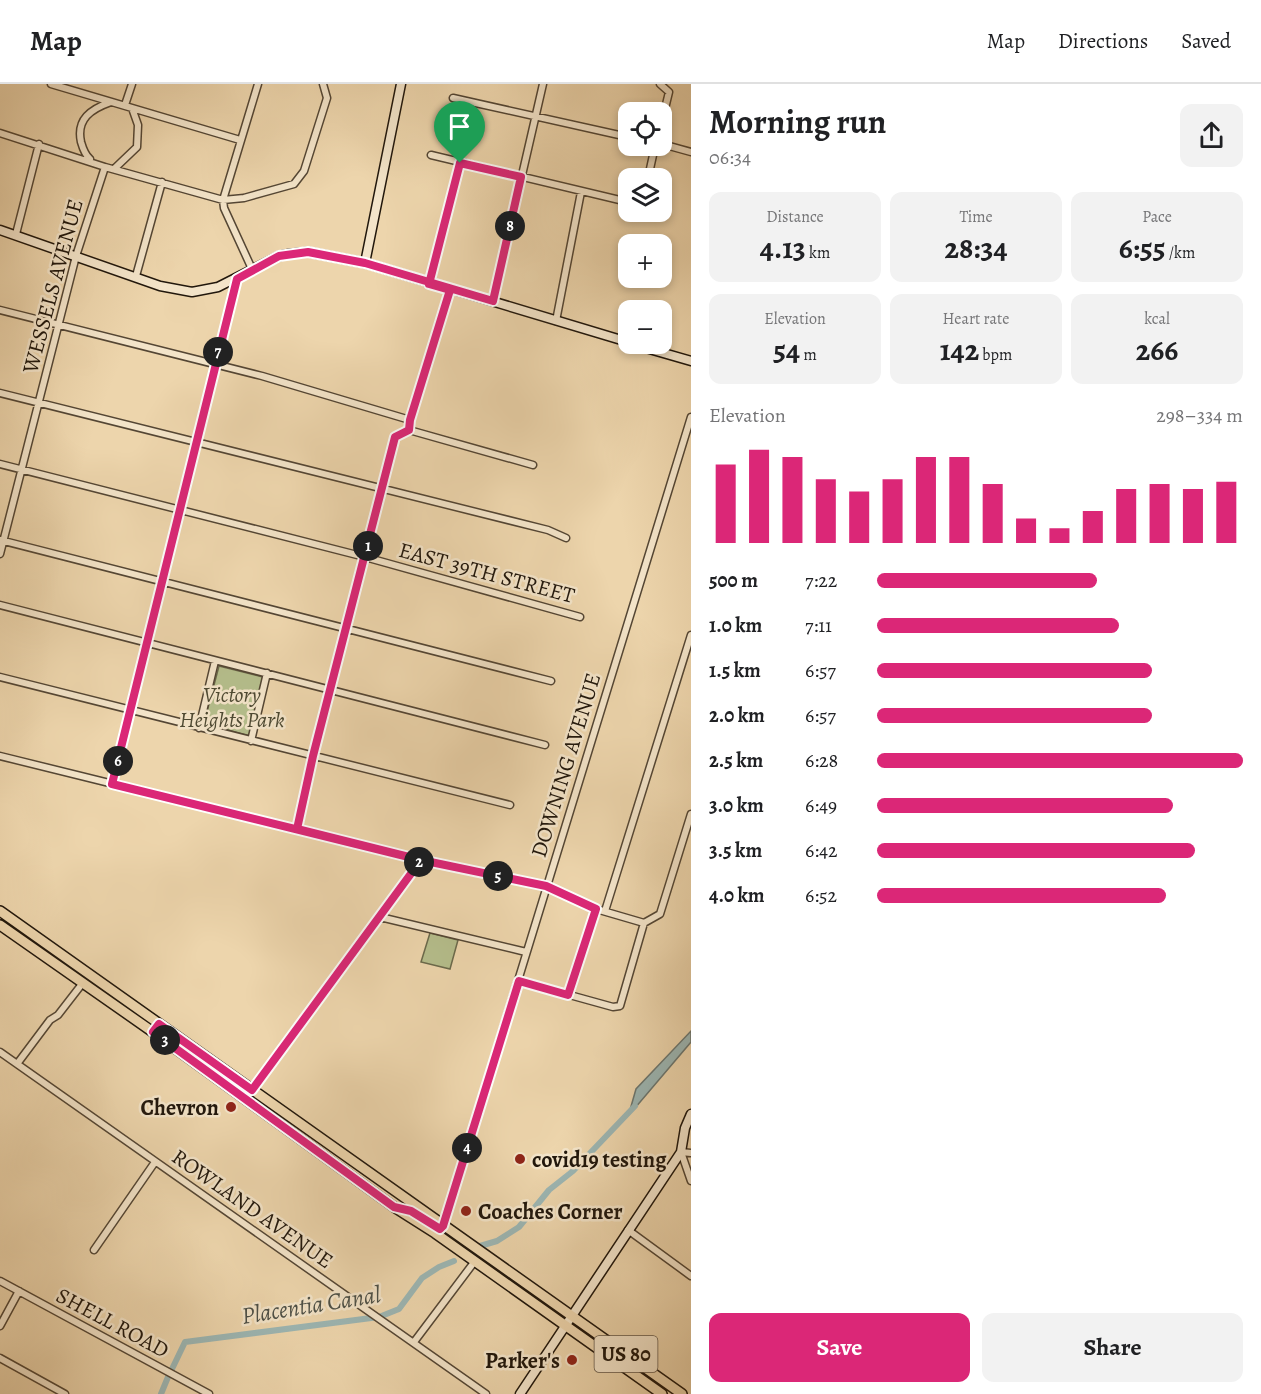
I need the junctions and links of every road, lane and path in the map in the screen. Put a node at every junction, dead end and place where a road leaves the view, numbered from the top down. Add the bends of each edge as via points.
1 (51, 84) edge
2 (132, 84) edge
3 (258, 84) edge
4 (323, 84) edge
5 (401, 84) edge
6 (543, 84) edge
7 (660, 84) edge
8 (453, 98) dead end
9 (112, 101) junction
10 (667, 102) edge
11 (129, 106) junction
12 (536, 117) junction
13 (0, 133) edge
14 (618, 135) edge
15 (240, 140) junction
16 (39, 144) junction
17 (672, 147) edge
18 (691, 152) edge
19 (431, 155) dead end
20 (94, 162) junction
21 (460, 163) junction
22 (105, 167) junction
23 (114, 169) junction
24 (521, 177) junction
25 (162, 182) junction
26 (581, 192) junction
27 (223, 200) junction
28 (618, 200) edge
29 (1, 230) edge
30 (16, 234) junction
31 (76, 256) junction
32 (365, 263) junction
33 (252, 269) junction
34 (135, 276) junction
35 (237, 279) junction
36 (429, 284) junction
37 (450, 290) junction
38 (493, 301) junction
39 (0, 310) edge
40 (556, 321) junction
41 (59, 324) junction
42 (618, 339) edge
43 (667, 354) edge
44 (691, 361) edge
45 (215, 364) junction
46 (0, 393) edge
47 (39, 403) junction
48 (691, 417) edge
49 (410, 420) junction
50 (409, 430) junction
51 (196, 443) junction
52 (0, 464) edge
53 (533, 465) dead end
54 (21, 469) junction
55 (381, 490) junction
56 (181, 511) junction
57 (566, 538) dead end
58 (2, 541) edge
59 (0, 554) edge
60 (365, 557) junction
61 (160, 581) junction
62 (0, 605) edge
63 (580, 616) dead end
64 (346, 629) junction
65 (691, 635) edge
66 (146, 642) junction
67 (215, 661) junction
68 (267, 673) junction
69 (0, 677) edge
70 (551, 681) dead end
71 (330, 689) junction
72 (129, 712) junction
73 (199, 728) junction
74 (251, 741) junction
75 (545, 745) dead end
76 (0, 756) edge
77 (313, 756) junction
78 (112, 784) junction
79 (510, 805) dead end
80 (691, 814) edge
81 (297, 829) junction
82 (421, 860) junction
83 (546, 886) junction
84 (596, 909) junction
85 (0, 911) edge
86 (605, 911) junction
87 (380, 917) junction
88 (644, 923) junction
89 (0, 925) edge
90 (526, 952) junction
91 (519, 981) junction
92 (82, 984) junction
93 (568, 995) junction
94 (156, 1028) junction
95 (0, 1052) edge
96 (17, 1064) junction
97 (252, 1090) junction
98 (691, 1114) edge
99 (300, 1124) junction
100 (292, 1133) junction
101 (681, 1152) junction
102 (691, 1153) edge
103 (156, 1162) junction
104 (691, 1182) edge
105 (399, 1210) junction
106 (443, 1226) junction
107 (628, 1230) junction
108 (94, 1250) dead end
109 (475, 1261) junction
110 (691, 1276) edge
111 (0, 1281) edge
112 (19, 1291) junction
113 (571, 1315) junction
114 (564, 1325) junction
115 (0, 1326) edge
116 (414, 1342) junction
117 (0, 1358) edge
118 (65, 1394) edge
119 (209, 1394) edge
120 (486, 1394) edge
121 (519, 1394) edge
122 (662, 1394) edge
123 (682, 1394) edge

1 - 9 street
2 - 11 street
3 - 15 street
4 - 27 street via 327,98 304,171 294,184 261,195
5 - 32 street
6 - 12 street
7 - 10 street via 669,92
8 - 12 street
9 - 11 street
9 - 20 street via 89,113 79,130 87,156
11 - 15 street
11 - 23 street via 138,125 137,147
12 - 14 street
12 - 24 street
13 - 16 street
15 - 27 street
16 - 20 street
16 - 30 street
17 - 18 street
19 - 21 street
20 - 22 street
21 - 24 street
21 - 36 street
22 - 23 street
22 - 31 street, WESSELS AVENUE
23 - 25 street
24 - 26 street
24 - 38 street
25 - 27 street
25 - 34 street
26 - 28 street
26 - 40 street
27 - 33 street
29 - 30 street
30 - 31 street
31 - 34 street
31 - 41 street, WESSELS AVENUE
32 - 33 street via 308,252 279,256
32 - 36 street
33 - 35 street
34 - 35 street via 192,292
35 - 45 street
36 - 37 street
37 - 38 street
37 - 49 street
38 - 40 street
39 - 41 street
40 - 42 street
41 - 45 street
41 - 47 street, WESSELS AVENUE
43 - 44 street
45 - 49 street
45 - 51 street
46 - 47 street
47 - 51 street
47 - 54 street, WESSELS AVENUE
48 - 83 street, DOWNING AVENUE
49 - 50 street
50 - 53 street
50 - 55 street via 395,437
51 - 55 street
51 - 56 street
52 - 54 street, EAST 39TH STREET
54 - 56 street, EAST 39TH STREET
54 - 58 street, WESSELS AVENUE
55 - 57 street via 548,530
55 - 60 street
56 - 60 street, EAST 39TH STREET
56 - 61 street
58 - 59 street, WESSELS AVENUE
58 - 61 street
60 - 63 street, EAST 39TH STREET
60 - 64 street
61 - 64 street
61 - 66 street
62 - 66 street
64 - 70 street
64 - 71 street
65 - 86 street
66 - 67 street
66 - 72 street
67 - 68 street
67 - 73 street
68 - 71 street
68 - 74 street
69 - 72 street
71 - 75 street
71 - 77 street
72 - 73 street
72 - 78 street
73 - 74 street
74 - 77 street
76 - 78 street
77 - 79 street
77 - 81 street
78 - 81 street
80 - 88 street via 660,914
81 - 82 street
82 - 83 street
82 - 87 street
83 - 84 street
83 - 90 street, DOWNING AVENUE
84 - 86 street
84 - 93 street
85 - 94 main road, US 80
86 - 88 street
87 - 90 street
87 - 97 street
88 - 93 street via 620,1006
89 - 92 main road, US 80
90 - 91 street, DOWNING AVENUE
91 - 93 street
91 - 106 street, DOWNING AVENUE
92 - 94 main road, US 80
92 - 96 street
94 - 97 main road, US 80
94 - 100 main road, US 80
95 - 96 street, ROWLAND AVENUE
96 - 103 street, ROWLAND AVENUE
97 - 99 main road, US 80
98 - 101 street
99 - 100 main road
99 - 106 main road, US 80
100 - 105 main road, US 80
101 - 102 street
101 - 104 street
101 - 107 street
103 - 108 street
103 - 116 street, ROWLAND AVENUE
105 - 106 main road via 411,1211 436,1228
105 - 109 main road, US 80
106 - 113 main road, US 80
107 - 110 street
107 - 113 street
109 - 114 main road, US 80
109 - 116 street
111 - 112 street, SHELL ROAD
112 - 115 street
112 - 119 street, SHELL ROAD
113 - 114 street
113 - 123 main road, US 80
114 - 121 street
114 - 122 main road, US 80
116 - 120 street, ROWLAND AVENUE
117 - 118 street

